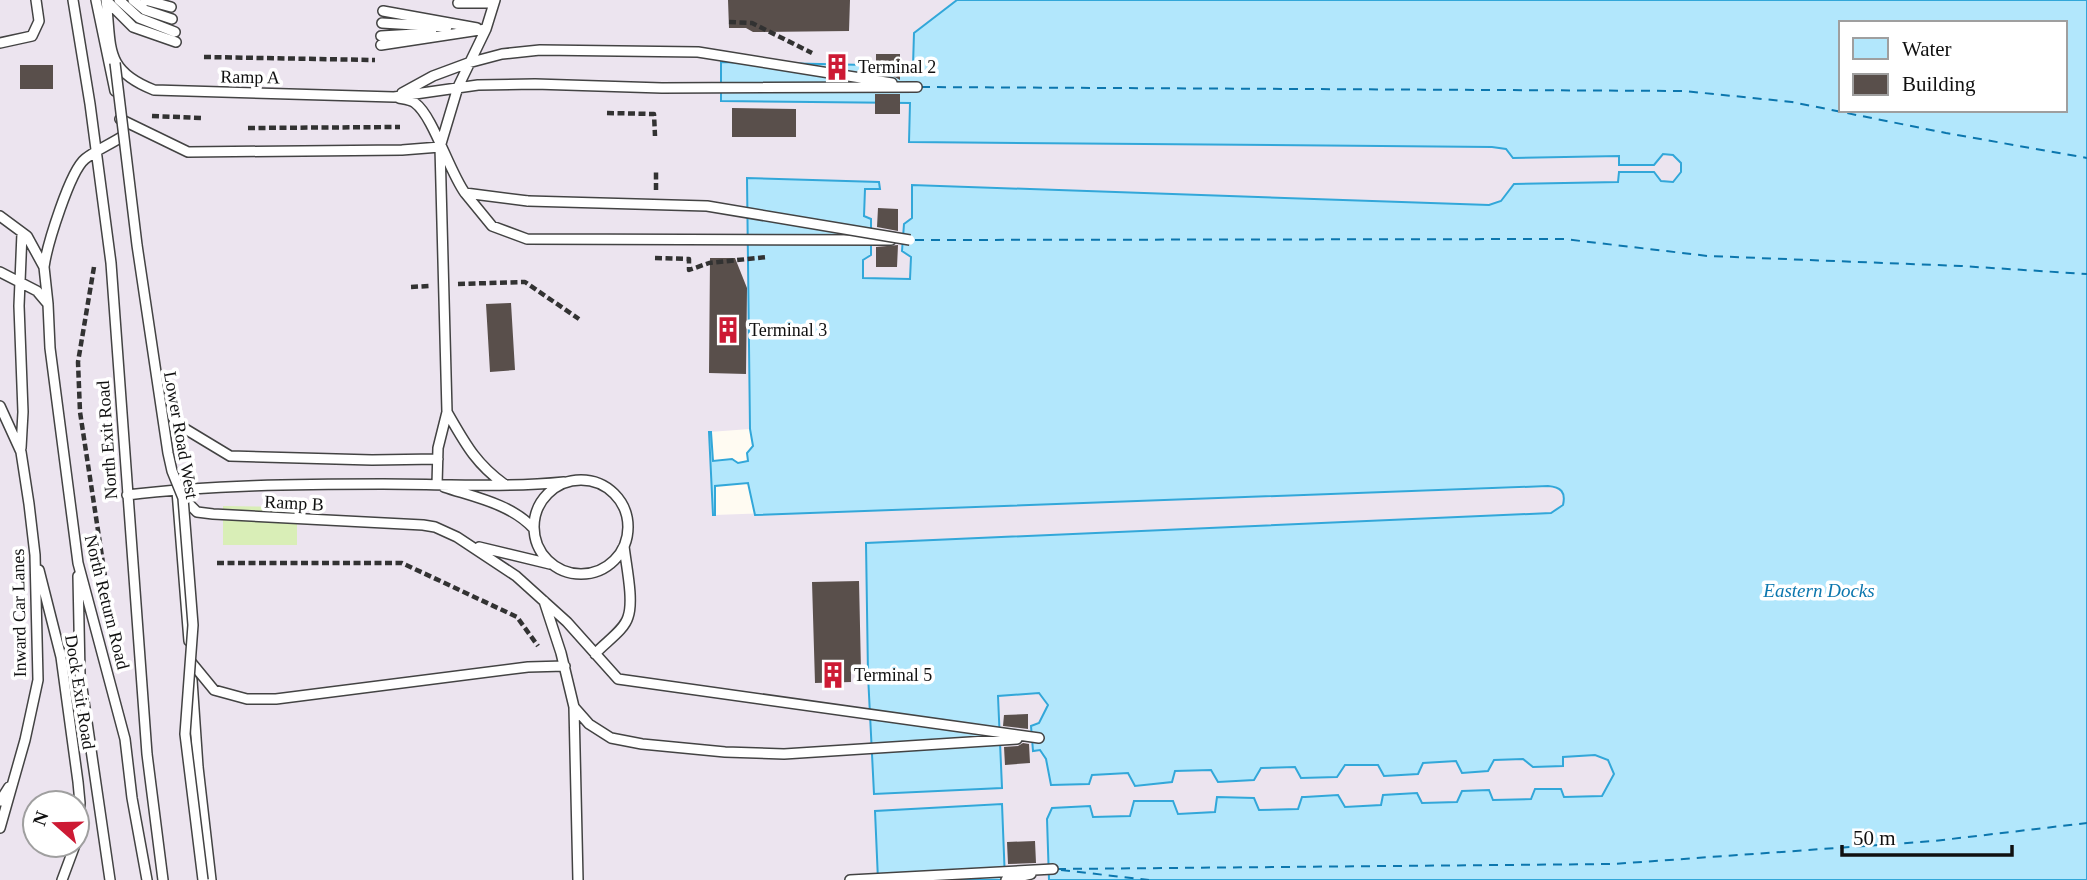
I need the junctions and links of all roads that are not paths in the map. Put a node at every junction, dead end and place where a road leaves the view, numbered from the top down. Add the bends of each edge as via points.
1 (36, 0) edge
2 (73, 0) edge
3 (96, 0) edge
4 (106, 0) edge
5 (119, 0) edge
6 (133, 0) edge
7 (145, 0) edge
8 (458, 2) dead end
9 (494, 2) edge
10 (171, 7) dead end
11 (383, 11) dead end
12 (172, 19) dead end
13 (382, 23) dead end
14 (486, 29) junction
15 (381, 41) dead end
16 (0, 43) edge
17 (114, 63) junction
18 (468, 63) junction
19 (458, 88) junction
20 (394, 97) junction
21 (120, 118) junction
22 (123, 136) junction
23 (440, 147) junction
24 (97, 152) junction
25 (465, 193) junction
26 (0, 216) edge
27 (23, 233) junction
28 (44, 267) junction
29 (0, 272) edge
30 (21, 282) junction
31 (48, 304) junction
32 (154, 385) junction
33 (0, 407) edge
34 (447, 412) junction
35 (21, 452) junction
36 (438, 458) junction
37 (564, 482) junction
38 (438, 485) junction
39 (506, 486) junction
40 (177, 489) junction
41 (127, 495) junction
42 (183, 498) junction
43 (533, 528) junction
44 (470, 545) junction
45 (624, 546) junction
46 (35, 555) junction
47 (78, 563) junction
48 (552, 565) junction
49 (543, 599) junction
50 (595, 654) junction
51 (191, 662) junction
52 (565, 666) junction
53 (574, 707) junction
54 (14, 780) junction
55 (79, 789) edge
56 (0, 801) edge
57 (0, 828) edge
58 (70, 859) edge
59 (62, 880) edge
60 (110, 880) edge
61 (147, 880) edge
62 (163, 880) edge
63 (203, 880) edge
64 (211, 880) edge
65 (578, 880) edge
66 (850, 880) edge
67 (1006, 880) edge

1 - 16 lane via 39,21 32,36
2 - 24 lane, North Exit Road
3 - 21 lane, Lower Road West
4 - 5 lane via 133,27 176,37 139,18
4 - 17 lane
6 - 12 lane via 145,10
7 - 10 lane
8 - 9 lane
9 - 14 lane
11 - 14 lane
13 - 14 lane
14 - 15 lane
14 - 18 lane
17 - 20 lane, Ramp A via 126,76 154,90
17 - 42 lane, bridge via 168,453
18 - 19 lane
18 - 19 lane, Ramp A via 540,50 698,52 917,87 662,88 535,83
18 - 20 lane
19 - 20 lane, Ramp A
19 - 23 lane
20 - 23 lane via 415,102
21 - 22 lane, Lower Road West
21 - 23 lane via 188,152
22 - 24 lane
22 - 32 lane, Lower Road West via 145,273
23 - 25 lane
23 - 34 lane
24 - 28 lane via 83,160 72,181
24 - 41 lane, North Exit Road via 111,263
25 - 25 lane, bridge via 492,226 527,239 910,240 707,206 528,201
26 - 27 lane
27 - 28 lane
27 - 30 lane
28 - 31 lane, North Return Road
29 - 30 lane
30 - 31 lane
30 - 35 lane
31 - 47 lane, North Return Road
32 - 36 lane via 177,424 230,456
32 - 40 lane, Lower Road West
33 - 35 lane, Inward Car Lanes
34 - 36 lane
34 - 39 lane via 484,470
35 - 46 lane, Inward Car Lanes
36 - 38 lane
37 - 39 lane
37 - 43 lane via 541,500
37 - 45 lane via 595,481 620,500 628,531
38 - 39 lane
38 - 40 lane
38 - 43 lane via 496,504
40 - 41 lane
40 - 51 lane, Lower Road West
41 - 62 lane, North Exit Road via 147,754
42 - 44 lane, Ramp B via 197,512 213,514 435,527
42 - 63 lane, bridge via 193,625 185,734
43 - 48 lane via 542,555
44 - 48 lane
44 - 49 lane
45 - 48 lane via 617,557 594,572 567,572
45 - 50 lane via 628,618
46 - 54 lane, Inward Car Lanes via 37,680
46 - 55 lane, Dock Exit Road via 61,657
47 - 60 lane via 80,674
47 - 61 lane, North Return Road via 125,739
49 - 50 lane
49 - 52 lane
50 - 53 lane via 618,679 1039,738 784,754 711,751 611,738
51 - 52 lane via 214,690 247,699
51 - 64 lane, Lower Road West
52 - 53 lane
53 - 65 lane
54 - 56 lane
54 - 57 lane, Inward Car Lanes
58 - 59 lane
66 - 67 lane via 1053,869

